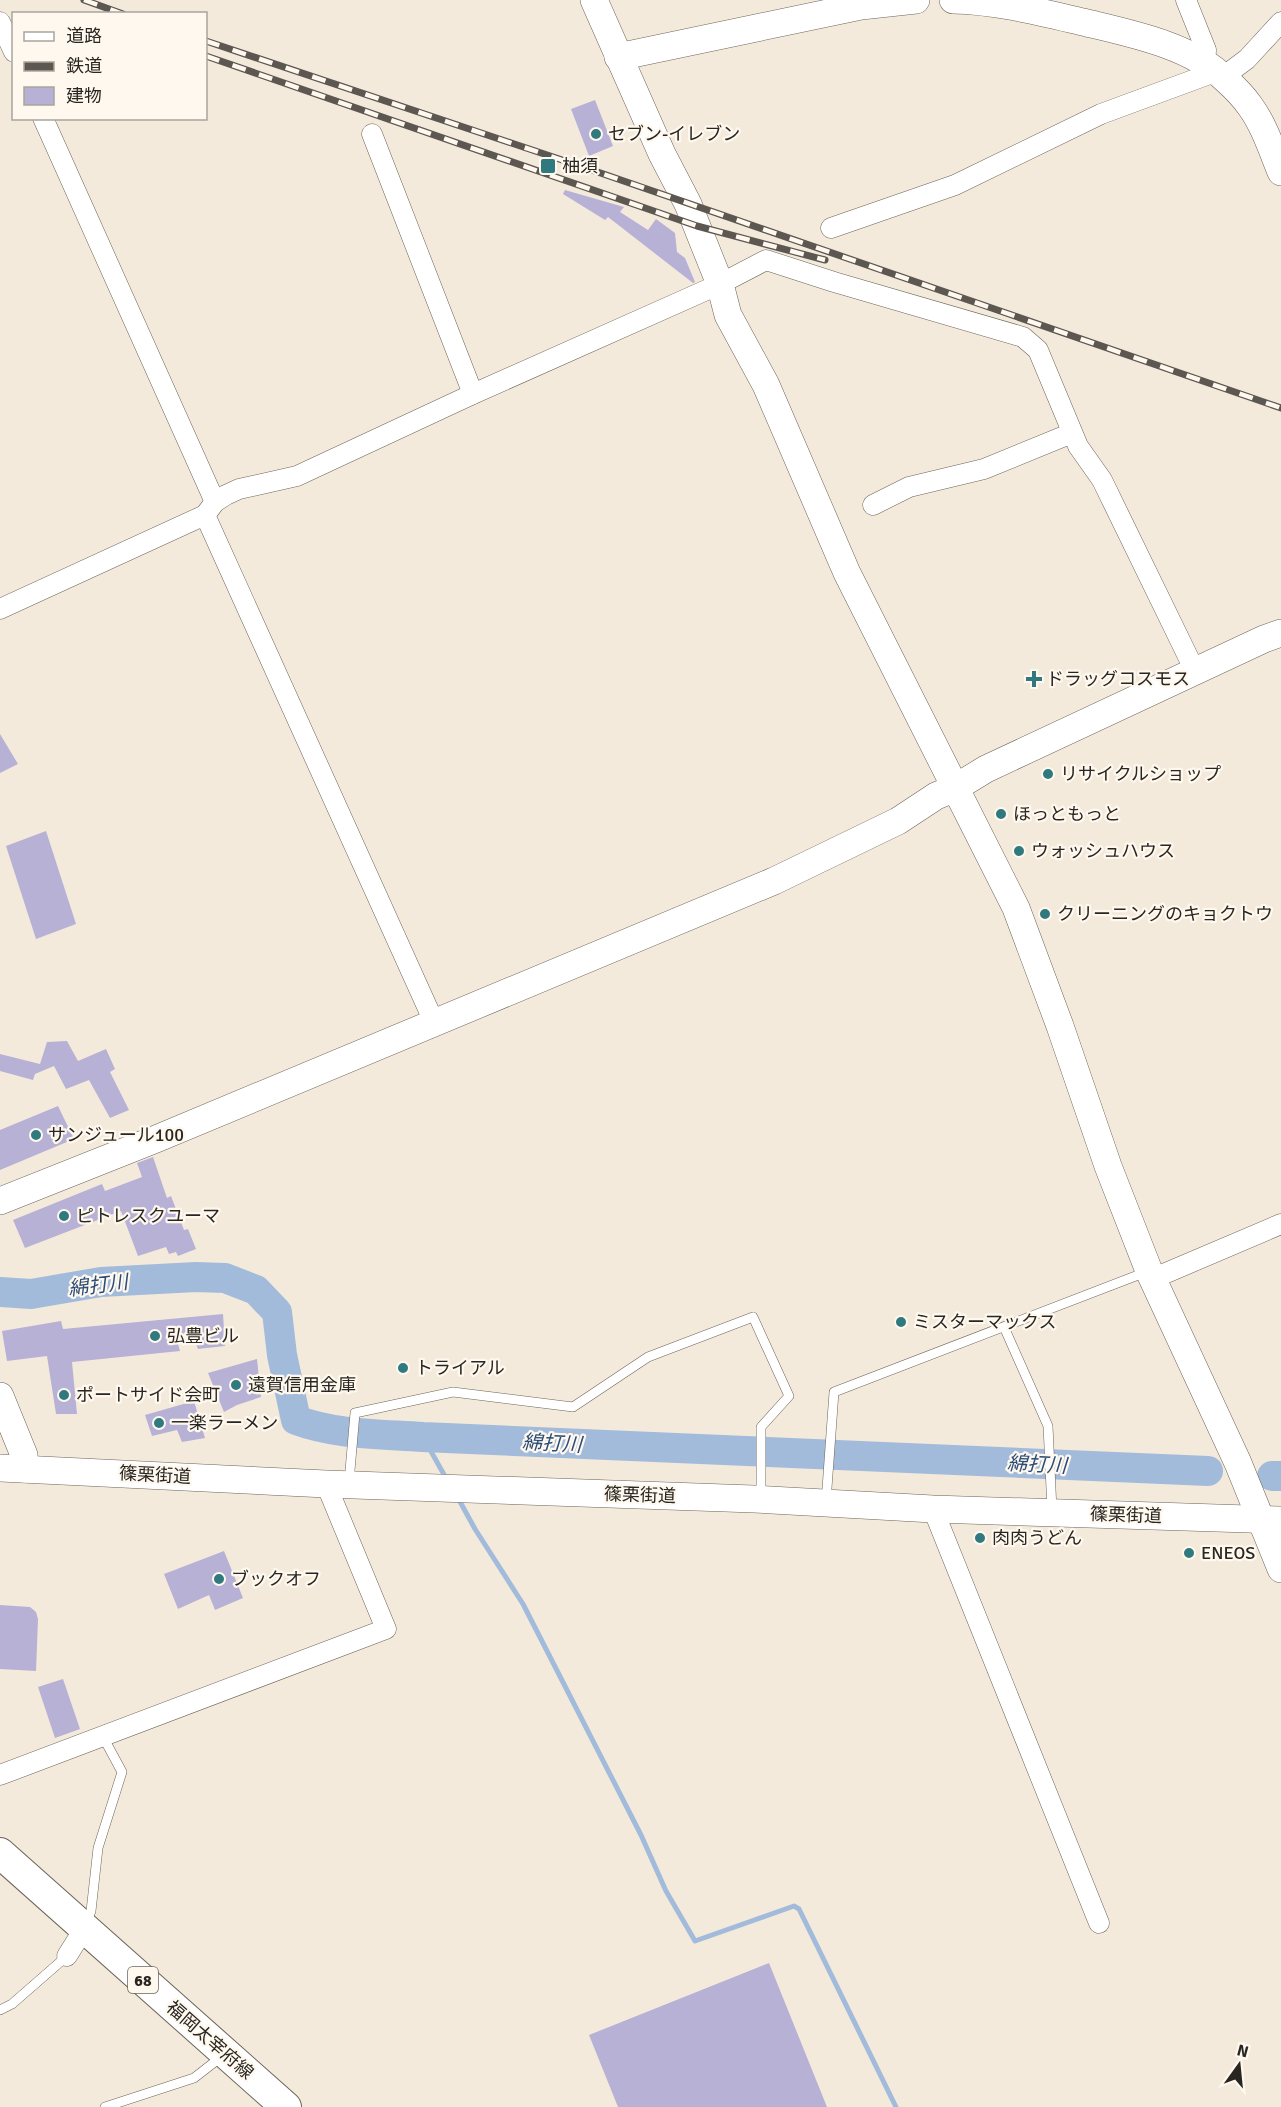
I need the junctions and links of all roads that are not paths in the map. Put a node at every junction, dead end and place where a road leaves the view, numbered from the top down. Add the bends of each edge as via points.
1 (594, 0) edge
2 (916, 0) edge
3 (953, 0) edge
4 (1186, 0) edge
5 (0, 22) edge
6 (1281, 22) edge
7 (12, 48) edge
8 (618, 57) junction
9 (1215, 71) junction
10 (44, 120) edge
11 (372, 134) dead end
12 (1281, 172) edge
13 (831, 228) dead end
14 (720, 284) junction
15 (473, 394) junction
16 (1072, 433) junction
17 (873, 505) dead end
18 (210, 509) junction
19 (0, 609) edge
20 (1281, 633) edge
21 (1195, 671) junction
22 (955, 788) junction
23 (434, 1022) junction
24 (0, 1201) edge
25 (1281, 1224) edge
26 (1150, 1275) junction
27 (1004, 1327) junction
28 (0, 1396) edge
29 (12, 1469) edge
30 (337, 1484) junction
31 (761, 1500) junction
32 (826, 1504) junction
33 (933, 1509) junction
34 (1052, 1513) junction
35 (1271, 1520) edge
36 (1281, 1569) edge
37 (102, 1735) junction
38 (0, 1775) edge
39 (0, 1853) edge
40 (1099, 1923) dead end
41 (84, 1929) junction
42 (67, 1956) joint
43 (0, 2010) edge
44 (226, 2054) junction
45 (105, 2107) edge
46 (286, 2107) edge

1 - 8 street
2 - 8 street via 861,6
3 - 9 street via 982,0 1144,37 1178,49
4 - 9 street
5 - 7 street
6 - 9 street via 1247,59
8 - 14 street via 688,204
9 - 12 street via 1250,106
9 - 13 street via 1101,114 955,185
10 - 18 street
11 - 15 street
14 - 15 street
14 - 16 street via 766,260 1023,337 1038,350
14 - 22 street via 728,315 766,386 848,573
15 - 18 street via 297,476 239,489
16 - 17 street via 984,469 909,487
16 - 21 street via 1102,480
18 - 19 street
18 - 23 street
20 - 21 street
21 - 22 street via 986,769
22 - 23 street via 898,821 774,881
22 - 26 street via 1016,908
23 - 24 street
25 - 26 street
26 - 27 lane
26 - 35 street via 1247,1489
27 - 32 lane via 834,1392
27 - 34 lane via 1048,1426
28 - 29 street via 24,1455
29 - 30 street, 篠栗街道
30 - 31 street, 篠栗街道
30 - 31 lane via 355,1413 453,1392 573,1407 648,1357 753,1317 789,1396 761,1427
30 - 37 street via 386,1629
31 - 32 street, 篠栗街道
32 - 33 street, 篠栗街道
33 - 34 street, 篠栗街道
33 - 40 street
34 - 35 street, 篠栗街道
35 - 36 street
37 - 38 street
37 - 41 lane via 122,1772 98,1848 91,1911
39 - 41 main road, 福岡太宰府線 / 68
41 - 42 street
41 - 44 main road, 福岡太宰府線 / 68
42 - 43 lane
44 - 45 lane via 194,2078
44 - 46 main road, 福岡太宰府線 / 68

